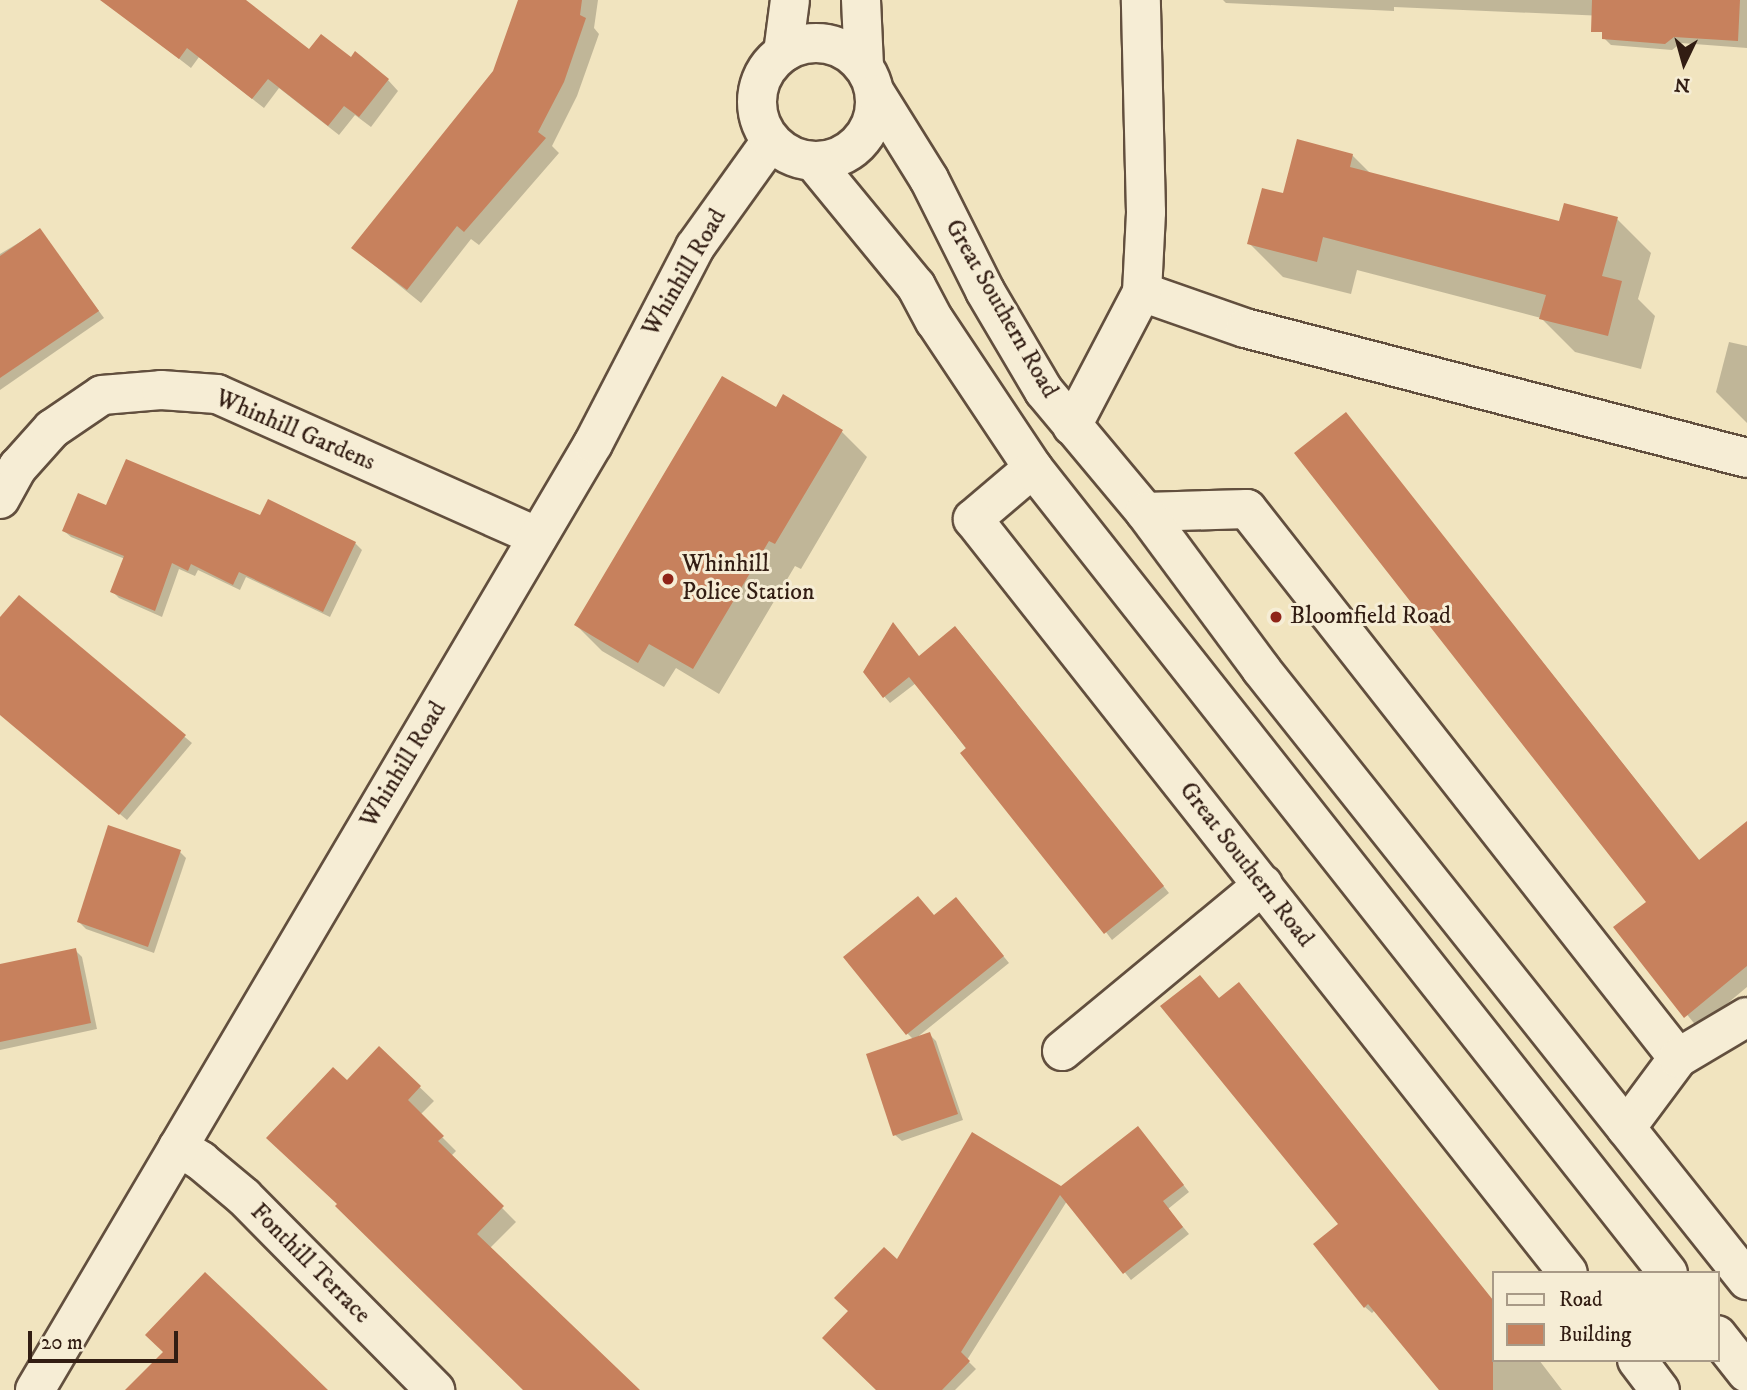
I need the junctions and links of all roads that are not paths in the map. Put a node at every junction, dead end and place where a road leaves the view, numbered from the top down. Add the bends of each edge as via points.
1 (790, 0) edge
2 (862, 0) edge
3 (1141, 0) edge
4 (783, 53) junction
5 (870, 80) junction
6 (771, 141) junction
7 (814, 162) junction
8 (1142, 292) junction
9 (1072, 426) junction
10 (1747, 457) edge
11 (1033, 468) junction
12 (0, 499) edge
13 (1145, 512) junction
14 (538, 537) junction
15 (1263, 885) junction
16 (1747, 1017) edge
17 (1062, 1051) dead end
18 (1678, 1058) junction
19 (1626, 1128) junction
20 (178, 1147) junction
21 (1566, 1271) edge
22 (1666, 1271) edge
23 (1747, 1280) edge
24 (1719, 1338) edge
25 (1639, 1362) edge
26 (1747, 1373) edge
27 (35, 1390) edge
28 (435, 1390) edge
29 (1660, 1390) edge

1 - 4 street
2 - 5 street
3 - 8 street via 1146,212
4 - 5 street via 799,45 835,46 851,54
4 - 6 street via 768,67 757,104 760,124
5 - 7 street via 875,115 867,134 853,150
5 - 9 street, Great Southern Road via 929,179 1010,334 1044,391
6 - 7 street via 782,152
6 - 14 street, Whinhill Road via 695,247 623,388
7 - 11 street via 916,286
8 - 9 street
8 - 10 street via 1245,328
9 - 13 street, Great Southern Road
11 - 15 street, Great Southern Road via 973,519
11 - 22 street
12 - 14 street, Whinhill Gardens via 18,467 52,429 102,395 161,390 217,394
13 - 18 street via 1247,509
13 - 19 street, Great Southern Road via 1261,669
14 - 20 street, Whinhill Road
15 - 17 street
15 - 21 street, Great Southern Road
16 - 18 street
18 - 19 street
19 - 23 street, Great Southern Road
20 - 27 street, Whinhill Road
20 - 28 street, Fonthill Terrace via 244,1197
24 - 26 street
25 - 29 street

